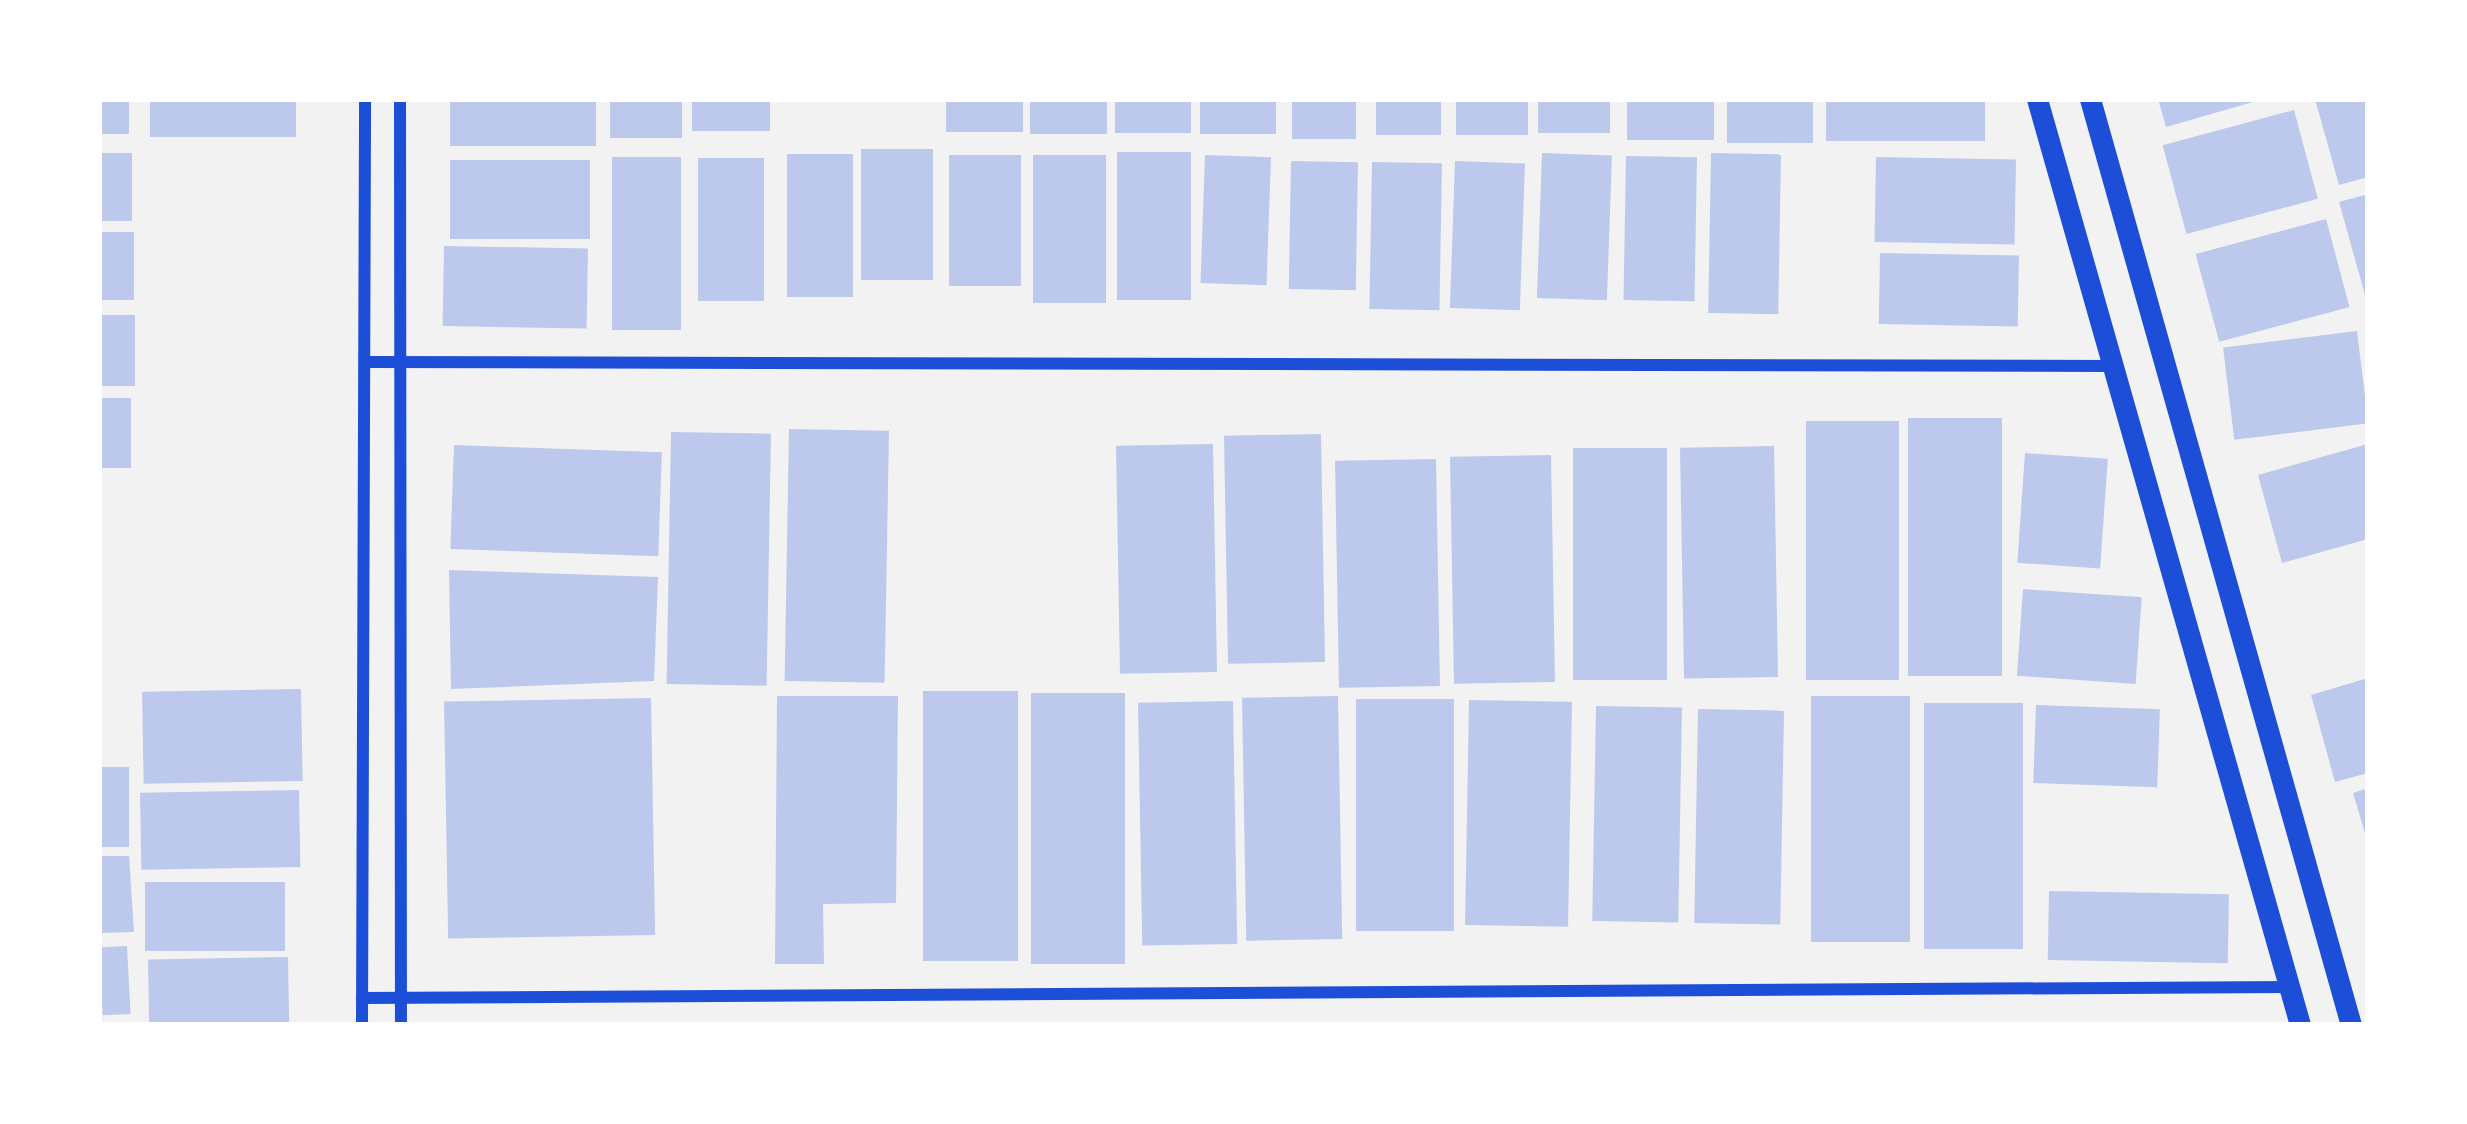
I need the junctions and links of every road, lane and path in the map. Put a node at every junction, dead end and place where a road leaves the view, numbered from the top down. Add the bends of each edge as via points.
1 (365, 99) edge
2 (400, 99) edge
3 (2037, 99) edge
4 (2090, 99) edge
5 (366, 362) junction
6 (400, 362) junction
7 (2114, 366) junction
8 (2290, 987) junction
9 (362, 998) junction
10 (401, 998) junction
11 (362, 1025) edge
12 (400, 1025) edge
13 (2300, 1025) edge
14 (2351, 1025) edge

1 - 5 street
2 - 6 street
3 - 7 street
4 - 14 street
5 - 6 street
5 - 9 street
6 - 7 street
6 - 10 street
7 - 8 street
8 - 10 street
8 - 13 street
9 - 10 street
9 - 11 street
10 - 12 street

